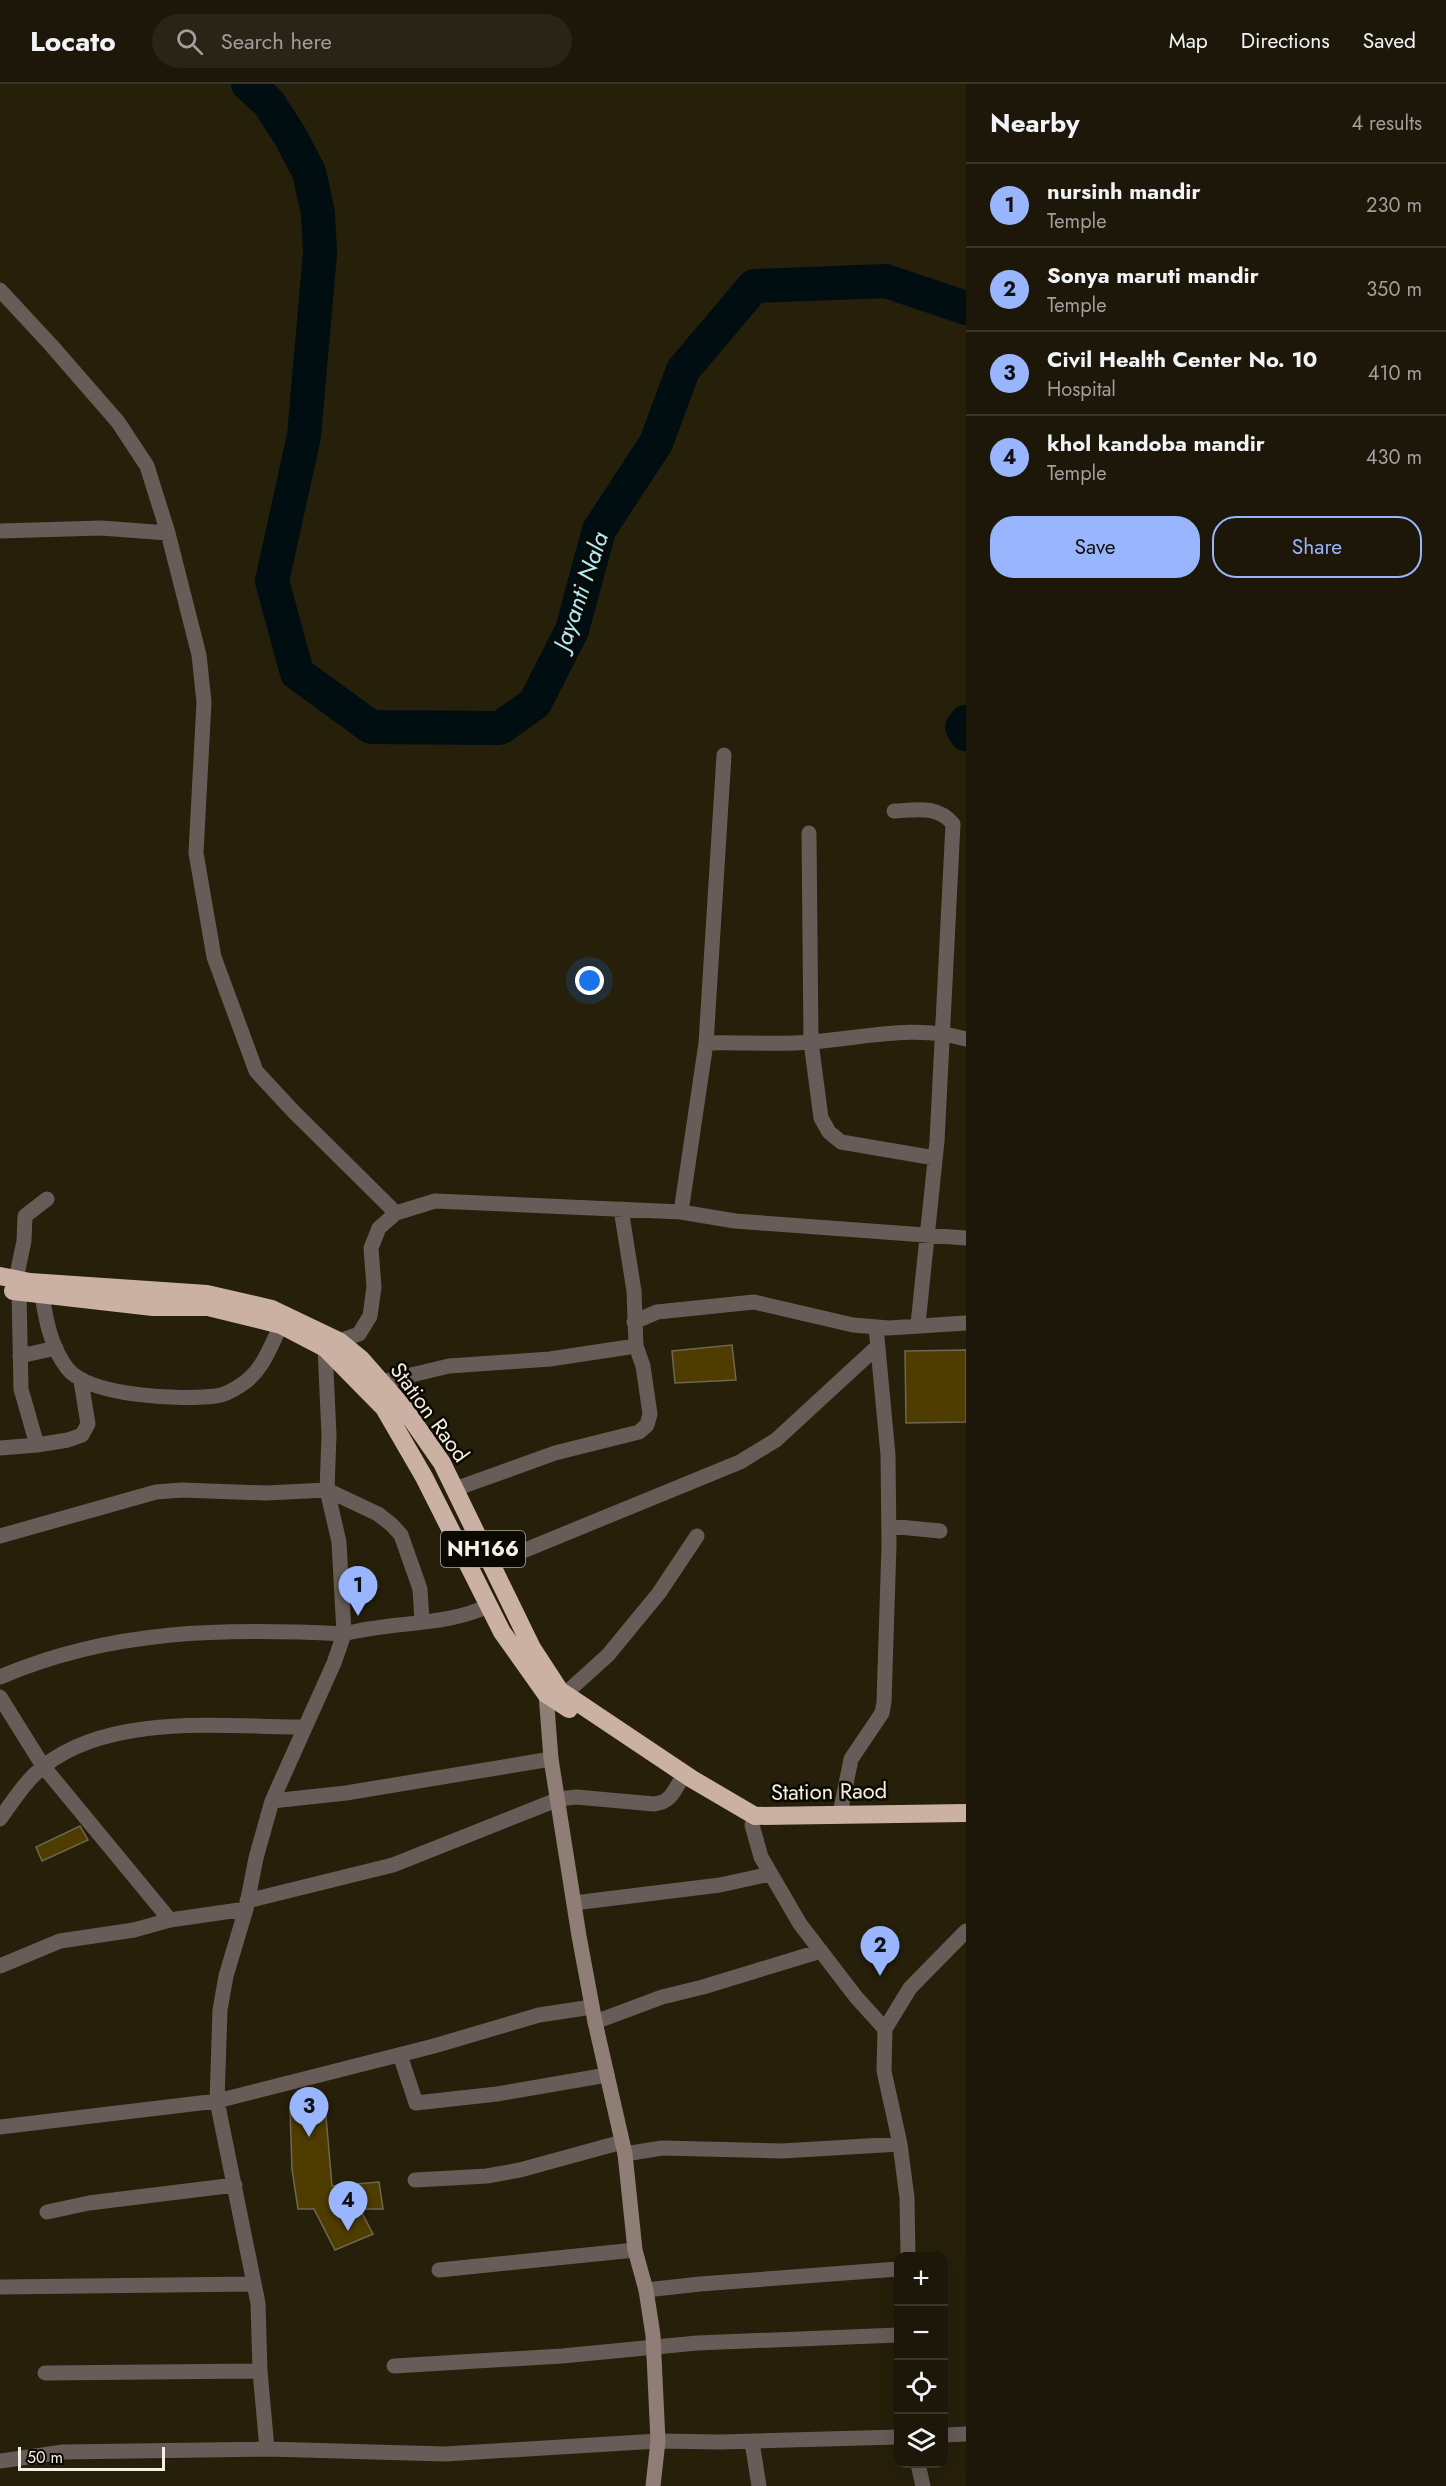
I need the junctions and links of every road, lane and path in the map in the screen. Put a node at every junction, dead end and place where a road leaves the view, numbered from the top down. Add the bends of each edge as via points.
1 (0, 290) edge
2 (0, 531) edge
3 (168, 533) junction
4 (724, 755) dead end
5 (894, 811) dead end
6 (809, 833) dead end
7 (943, 1032) junction
8 (966, 1039) edge
9 (811, 1042) junction
10 (706, 1043) junction
11 (935, 1158) junction
12 (47, 1199) dead end
13 (621, 1209) junction
14 (681, 1212) junction
15 (396, 1213) junction
16 (926, 1233) junction
17 (966, 1238) edge
18 (9, 1284) edge
19 (42, 1295) junction
20 (634, 1322) junction
21 (966, 1323) edge
22 (918, 1324) junction
23 (281, 1325) junction
24 (876, 1327) junction
25 (332, 1344) junction
26 (636, 1346) junction
27 (878, 1346) junction
28 (56, 1348) junction
29 (20, 1356) junction
30 (379, 1380) junction
31 (81, 1381) junction
32 (37, 1445) junction
33 (0, 1448) edge
34 (455, 1489) junction
35 (327, 1490) junction
36 (889, 1526) junction
37 (940, 1531) dead end
38 (0, 1536) edge
39 (697, 1536) dead end
40 (491, 1564) junction
41 (488, 1606) junction
42 (422, 1621) junction
43 (344, 1634) junction
44 (0, 1677) edge
45 (555, 1694) junction
46 (0, 1697) edge
47 (303, 1727) junction
48 (551, 1759) junction
49 (43, 1766) junction
50 (679, 1783) junction
51 (559, 1799) junction
52 (272, 1801) junction
53 (966, 1813) edge
54 (840, 1815) junction
55 (0, 1819) edge
56 (966, 1824) edge
57 (752, 1825) junction
58 (770, 1874) junction
59 (574, 1902) junction
60 (247, 1905) junction
61 (170, 1920) junction
62 (966, 1931) edge
63 (821, 1951) junction
64 (0, 1966) edge
65 (592, 2007) junction
66 (595, 2022) junction
67 (885, 2029) junction
68 (400, 2055) junction
69 (606, 2075) junction
70 (217, 2101) junction
71 (0, 2123) edge
72 (900, 2144) junction
73 (623, 2148) junction
74 (415, 2180) dead end
75 (235, 2186) junction
76 (47, 2212) dead end
77 (635, 2250) junction
78 (908, 2252) edge
79 (894, 2269) edge
80 (439, 2270) dead end
81 (254, 2284) junction
82 (0, 2287) edge
83 (646, 2290) junction
84 (894, 2335) edge
85 (654, 2349) junction
86 (394, 2366) dead end
87 (260, 2371) junction
88 (45, 2373) dead end
89 (966, 2434) edge
90 (948, 2435) edge
91 (894, 2437) edge
92 (658, 2441) junction
93 (752, 2442) junction
94 (267, 2449) junction
95 (0, 2461) edge
96 (919, 2468) edge
97 (653, 2486) edge
98 (759, 2486) edge
99 (923, 2486) edge

1 - 3 street via 117,422 147,466
2 - 3 street via 101,528
3 - 15 street via 199,655 204,702 196,853 214,957 256,1071
4 - 10 street
5 - 7 street via 933,809 953,824
6 - 9 street
7 - 8 street
7 - 9 street via 882,1033
7 - 11 street
9 - 10 street
9 - 11 street via 821,1118 829,1132 841,1142
10 - 14 street
11 - 16 street
12 - 18 street via 25,1216 24,1241
13 - 14 street
13 - 15 street via 435,1201
13 - 20 street via 634,1291
14 - 16 street via 735,1221
15 - 25 street via 379,1228 371,1248 374,1287 370,1316 359,1334
16 - 17 street
16 - 22 street
18 - 19 highway, NH166
18 - 25 highway, Station Raod / NH166 via 207,1294 272,1309
18 - 29 street
19 - 23 highway, NH166 via 153,1307 208,1307
19 - 28 street via 47,1328
20 - 24 street via 657,1312 754,1302
20 - 26 street
21 - 22 street
22 - 24 street
23 - 25 highway, NH166
23 - 31 street via 258,1371 218,1396 108,1391
24 - 27 street
25 - 30 highway, Station Raod / NH166 via 361,1359
25 - 35 street
25 - 41 highway, NH166 via 384,1408 424,1477
26 - 30 street via 550,1359 449,1366
26 - 34 street via 650,1414 647,1425 639,1432 546,1455
27 - 36 street via 888,1455
27 - 40 street via 776,1440 740,1462
28 - 29 street
28 - 31 street via 68,1369
29 - 32 street via 21,1389
30 - 34 highway, Station Raod / NH166 via 403,1407
31 - 32 street via 88,1424 82,1435
32 - 33 street
34 - 40 highway, Station Raod / NH166
35 - 38 street via 156,1492
35 - 42 street via 378,1514 401,1535 420,1589
35 - 43 street via 339,1542
36 - 37 street
36 - 54 street via 884,1702 882,1713 851,1759
39 - 45 street via 659,1593 608,1655
40 - 45 highway, Station Raod / NH166 via 532,1648 560,1691
41 - 42 street via 468,1615
41 - 45 highway, NH166 via 504,1636
42 - 43 street
43 - 44 street via 257,1630 116,1641 38,1660
43 - 47 street
45 - 48 street
45 - 50 highway, NH166
45 - 54 highway, Station Raod / NH166 via 755,1816
46 - 49 street
47 - 49 street via 175,1726 127,1732 80,1744
47 - 52 street
48 - 51 street
48 - 52 street via 346,1793
49 - 55 street
49 - 61 street
50 - 51 street via 671,1798 654,1804
50 - 57 highway, NH166
51 - 59 street
51 - 60 street via 393,1865
52 - 60 street
53 - 54 highway, Station Raod / NH166
56 - 57 highway, NH166
57 - 58 street
58 - 59 street via 720,1885
58 - 63 street
59 - 65 street
60 - 61 street
60 - 70 street via 220,2010
61 - 64 street via 134,1930 60,1941
62 - 67 street via 910,1988
63 - 66 street via 662,1997
63 - 67 street
65 - 66 street
65 - 68 street via 539,2015
66 - 69 street
67 - 72 street via 884,2071
68 - 69 street via 416,2103
68 - 70 street
69 - 73 street
70 - 71 street
70 - 75 street
72 - 73 street via 782,2151
72 - 78 street via 907,2198
73 - 74 street via 487,2176
73 - 77 street
75 - 76 street via 89,2203
75 - 81 street
77 - 80 street
77 - 83 street
79 - 83 street
81 - 82 street
81 - 87 street
83 - 85 street
84 - 85 street via 697,2343
85 - 86 street
85 - 92 street
87 - 88 street
87 - 94 street
89 - 90 street
91 - 93 street
92 - 93 street
92 - 94 street via 445,2454
92 - 97 street
93 - 98 street
94 - 95 street via 63,2452
96 - 99 street

